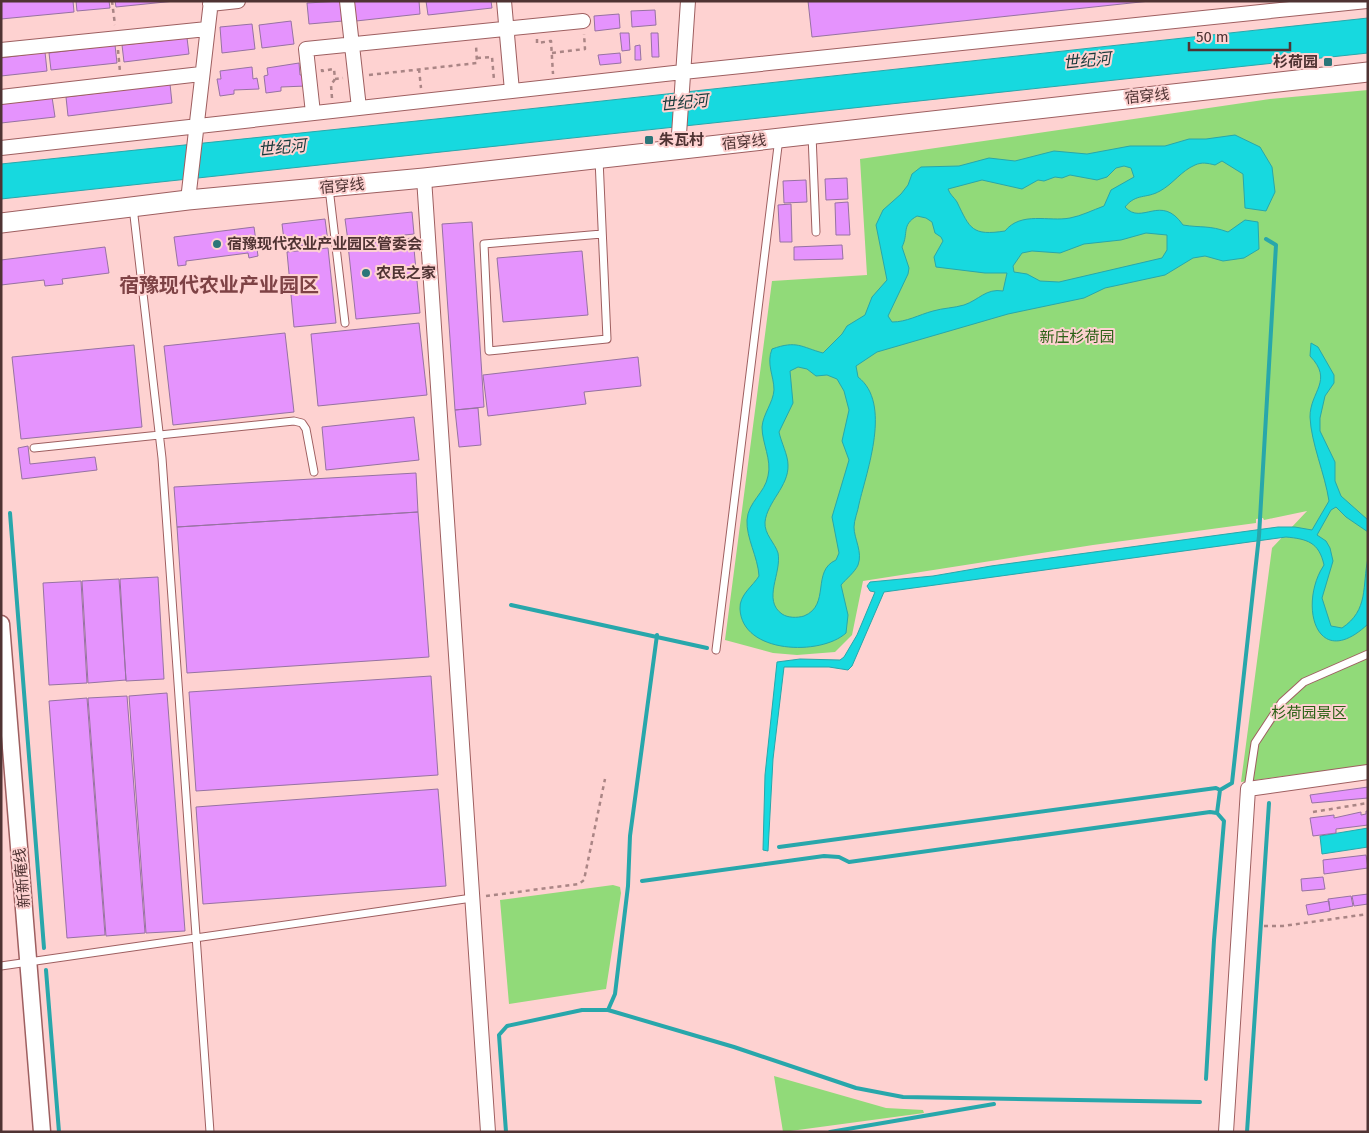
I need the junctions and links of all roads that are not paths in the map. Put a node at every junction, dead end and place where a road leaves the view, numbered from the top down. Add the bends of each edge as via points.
1 (238, 1) edge
2 (347, 1) edge
3 (504, 1) edge
4 (688, 1) edge
5 (1367, 1) edge
6 (210, 3) edge
7 (583, 21) road end
8 (506, 28) junction
9 (207, 29) junction
10 (352, 44) junction
11 (1, 50) edge
12 (1368, 72) edge
13 (201, 74) junction
14 (683, 75) junction
15 (512, 91) junction
16 (1, 97) edge
17 (359, 108) junction
18 (314, 113) junction
19 (196, 130) junction
20 (812, 134) junction
21 (780, 138) junction
22 (678, 142) junction
23 (1, 148) edge
24 (599, 158) junction
25 (424, 178) junction
26 (329, 187) junction
27 (189, 193) junction
28 (134, 207) junction
29 (1, 223) edge
30 (816, 232) dead end
31 (602, 234) junction
32 (345, 323) dead end
33 (159, 435) junction
34 (34, 448) dead end
35 (314, 472) dead end
36 (1, 624) edge
37 (716, 650) dead end
38 (1368, 654) edge
39 (1368, 772) edge
40 (1248, 789) junction
41 (472, 898) junction
42 (196, 937) junction
43 (28, 962) junction
44 (1, 966) edge
45 (42, 1132) edge
46 (210, 1132) edge
47 (488, 1132) edge
48 (1226, 1132) edge

1 - 6 street
2 - 10 street
3 - 8 street
4 - 14 street
5 - 14 street
6 - 9 street
7 - 8 street
8 - 10 street
8 - 15 street
9 - 11 street
9 - 13 street
10 - 17 street
10 - 18 street via 306,49
12 - 20 main road, 宿穿线
13 - 16 street
13 - 19 street
14 - 15 street
14 - 22 street
15 - 17 street
17 - 18 street
18 - 19 street
19 - 23 street
19 - 27 street
20 - 21 main road, 宿穿线
20 - 30 lane
21 - 22 main road, 宿穿线
21 - 37 lane
22 - 24 main road, 宿穿线
24 - 25 main road, 宿穿线
24 - 31 lane
25 - 26 main road, 宿穿线
25 - 41 street
26 - 27 main road, 宿穿线
26 - 32 lane
27 - 28 main road, 宿穿线
28 - 29 main road, 宿穿线
28 - 33 lane
31 - 31 lane via 607,338 489,351 484,244
33 - 34 lane
33 - 35 lane via 294,421 306,428
33 - 42 lane
36 - 43 street, 新新庵线
38 - 40 lane via 1304,682 1282,702 1255,744
39 - 40 street
40 - 48 street
41 - 42 lane
41 - 47 street
42 - 43 lane
42 - 46 lane
43 - 44 lane
43 - 45 street, 新新庵线

